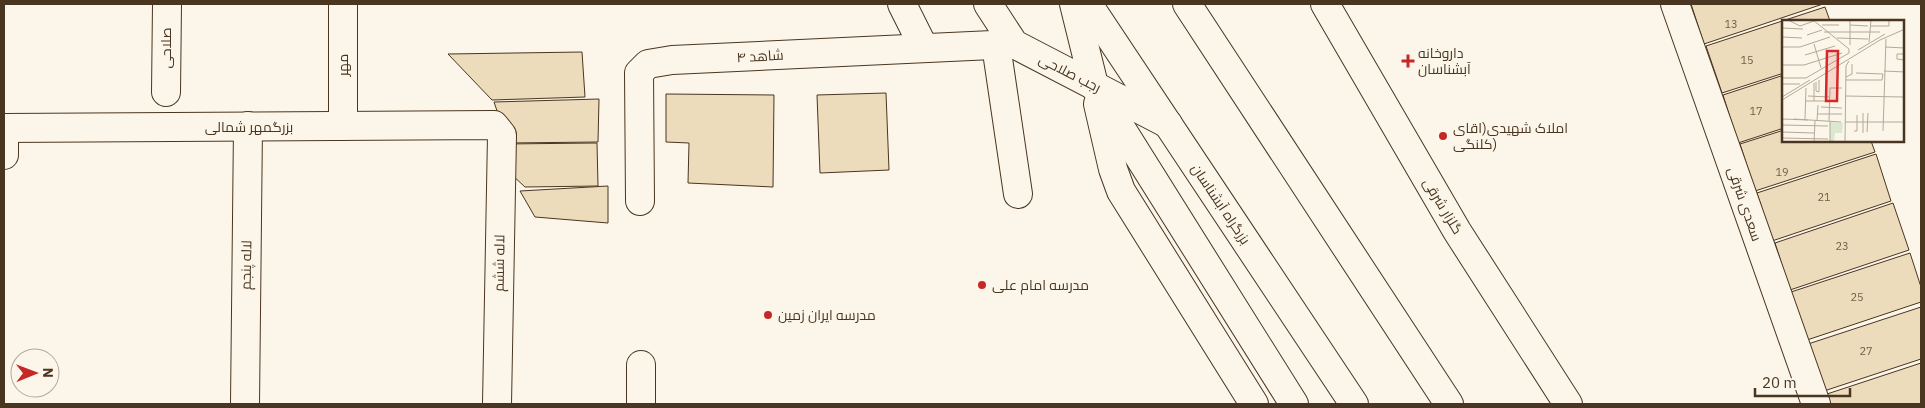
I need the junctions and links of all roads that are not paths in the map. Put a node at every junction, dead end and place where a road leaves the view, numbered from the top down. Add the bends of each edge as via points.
1 (167, 4) edge
2 (343, 4) edge
3 (902, 4) edge
4 (988, 4) edge
5 (1074, 4) edge
6 (1088, 4) edge
7 (1186, 4) edge
8 (1325, 4) edge
9 (1675, 4) edge
10 (1005, 45) junction
11 (924, 48) junction
12 (1094, 86) junction
13 (166, 92) dead end
14 (1168, 124) junction
15 (494, 125) joint
16 (248, 126) junction
17 (343, 126) junction
18 (4, 128) edge
19 (4, 155) edge
20 (1018, 194) dead end
21 (640, 201) dead end
22 (642, 365) dead end
23 (245, 404) edge
24 (497, 404) edge
25 (641, 404) edge
26 (1254, 404) edge
27 (1294, 404) edge
28 (1354, 404) edge
29 (1449, 404) edge
30 (1568, 404) edge
31 (1816, 404) edge

1 - 13 main road, صلاحی
2 - 17 main road, مهر
3 - 11 main road
4 - 10 main road, رجب صلاحی
5 - 12 main road
6 - 14 main road, بزرگراه آبشناسان
7 - 29 main road
8 - 30 main road, گلزار شرقی via 1457,231
9 - 31 main road, سعدی شرقی
10 - 11 main road, شاهد ۴
10 - 12 main road, رجب صلاحی
10 - 20 main road
11 - 21 main road, شاهد ۴ via 672,60 648,64 639,73
12 - 14 main road, رجب صلاحی
12 - 26 main road via 1113,170 1122,191
12 - 27 main road
14 - 28 main road, بزرگراه آبشناسان
15 - 17 main road, بزرگمهر شمالی
15 - 24 main road, لاله ششم via 502,135
16 - 17 main road, بزرگمهر شمالی
16 - 18 main road, بزرگمهر شمالی
16 - 23 main road, لاله پنجم
18 - 19 main road
22 - 25 main road

